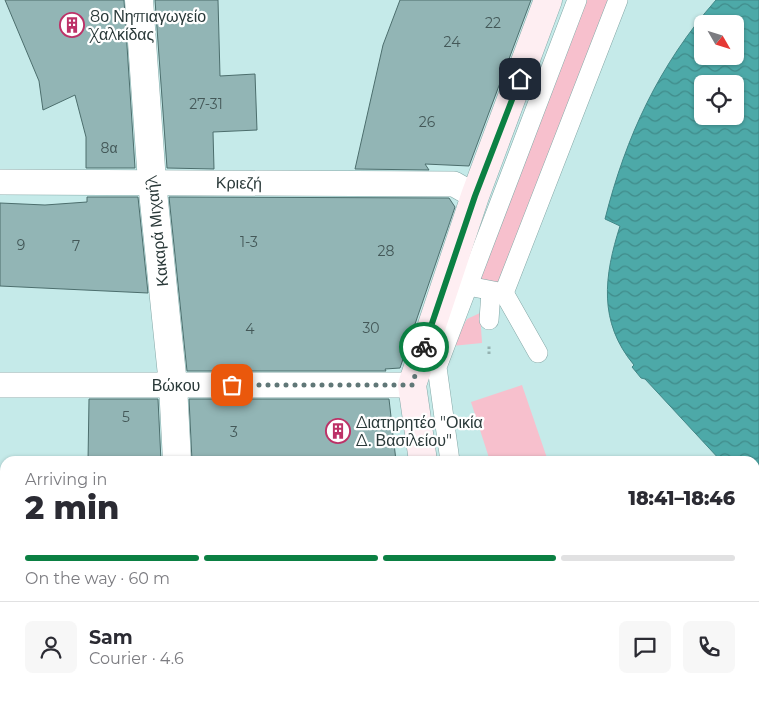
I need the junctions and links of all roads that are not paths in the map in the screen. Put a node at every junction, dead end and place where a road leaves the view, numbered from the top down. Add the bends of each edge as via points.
1 (139, 0) edge
2 (548, 0) edge
3 (577, 0) edge
4 (618, 0) edge
5 (0, 182) edge
6 (152, 182) junction
7 (475, 196) junction
8 (468, 286) junction
9 (498, 292) junction
10 (489, 320) dead end
11 (538, 353) dead end
12 (0, 385) edge
13 (173, 385) junction
14 (412, 385) junction
15 (177, 456) edge
16 (422, 456) edge
17 (449, 456) edge

1 - 6 street, Κακαρά Μιχαήλ
2 - 7 main road
3 - 8 street
4 - 9 street via 574,119
5 - 6 street, Κριεζή
6 - 7 street, Κριεζή via 454,184
6 - 13 street, Κακαρά Μιχαήλ
7 - 14 main road
8 - 9 street
8 - 17 street via 438,367
9 - 10 street
9 - 11 street
12 - 13 street, Βώκου
13 - 14 street, Βώκου
13 - 15 street, Κακαρά Μιχαήλ
14 - 16 main road

